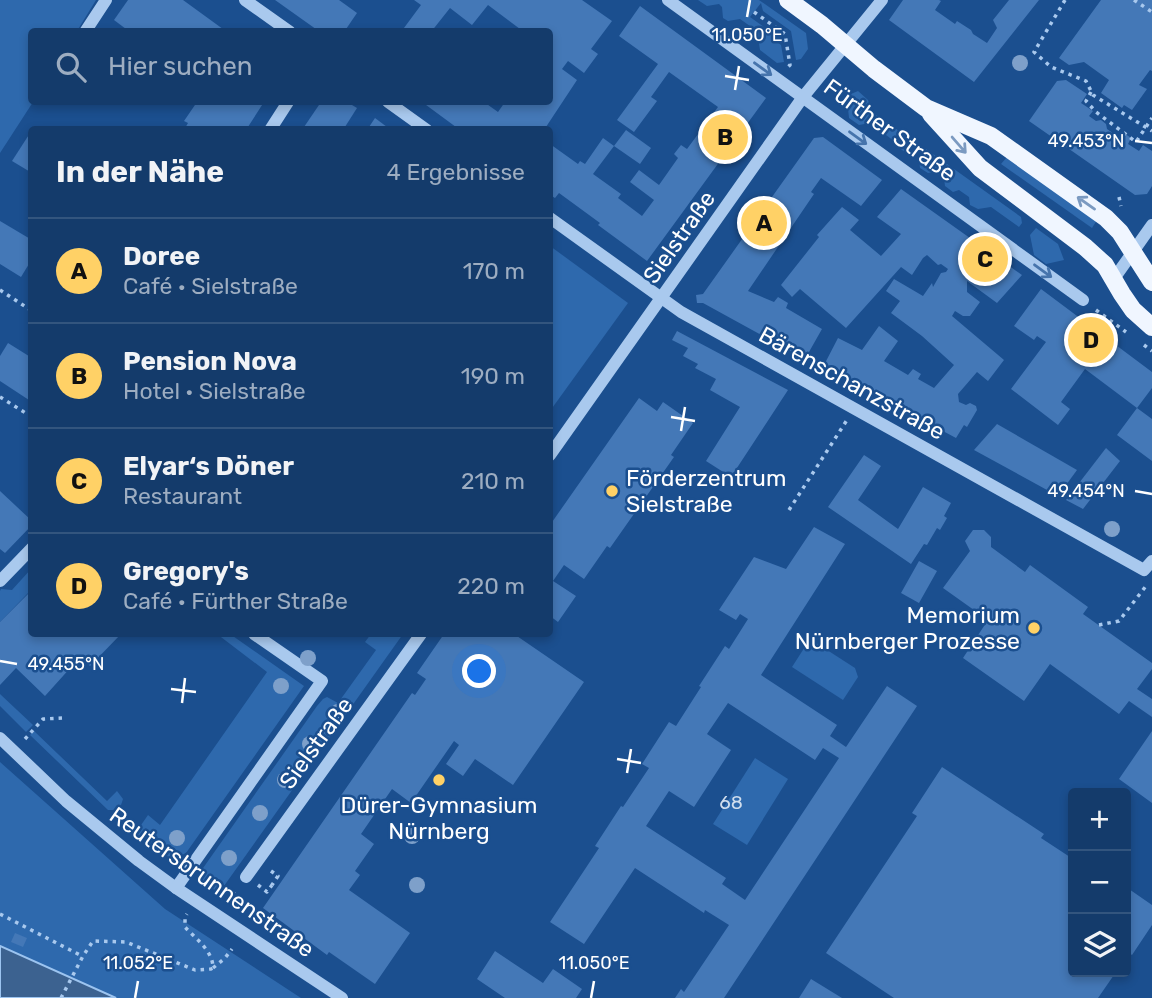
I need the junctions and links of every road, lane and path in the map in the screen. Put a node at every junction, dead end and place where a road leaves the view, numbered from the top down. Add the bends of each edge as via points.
1 (106, 0) edge
2 (245, 0) edge
3 (668, 0) edge
4 (788, 0) edge
5 (883, 0) edge
6 (1066, 0) edge
7 (1134, 0) edge
8 (754, 12) dead end
9 (1152, 12) edge
10 (88, 28) edge
11 (284, 28) edge
12 (846, 45) junction
13 (789, 58) dead end
14 (1091, 92) junction
15 (803, 97) junction
16 (286, 105) edge
17 (392, 105) edge
18 (926, 108) junction
19 (1152, 118) edge
20 (273, 126) edge
21 (421, 126) edge
22 (1146, 128) junction
23 (1152, 131) edge
24 (553, 220) edge
25 (1152, 225) edge
26 (1133, 252) junction
27 (1113, 280) junction
28 (1152, 282) edge
29 (0, 290) edge
30 (662, 298) junction
31 (1083, 300) joint
32 (28, 308) edge
33 (1152, 327) edge
34 (1132, 337) dead end
35 (1142, 344) dead end
36 (1152, 351) edge
37 (0, 397) edge
38 (855, 408) junction
39 (28, 414) edge
40 (553, 451) edge
41 (789, 510) dead end
42 (28, 552) edge
43 (1148, 566) edge
44 (0, 581) edge
45 (1147, 584) dead end
46 (1099, 625) dead end
47 (258, 637) edge
48 (419, 637) edge
49 (62, 718) dead end
50 (0, 738) edge
51 (13, 750) junction
52 (278, 876) dead end
53 (246, 877) joint
54 (176, 887) junction
55 (267, 892) dead end
56 (196, 900) junction
57 (0, 914) edge
58 (218, 914) junction
59 (232, 949) dead end
60 (83, 956) junction
61 (213, 968) junction
62 (61, 998) edge
63 (342, 998) edge

1 - 10 street
2 - 11 street
3 -> 15 street, Fürther Straße
4 - 12 main road, Fürther Straße
5 - 12 street, Sielstraße
6 - 14 path via 1034,52 1051,67 1086,81
7 - 9 path
8 - 13 path via 785,34
12 - 15 street, Sielstraße
12 - 18 main road, Fürther Straße
14 - 22 path
14 - 22 path via 1086,101 1136,142
15 - 30 street, Sielstraße
15 -> 31 street, Fürther Straße
16 - 20 street
17 - 21 street
26 -> 18 main road, Fürther Straße via 1105,218 991,136
18 -> 27 main road, Fürther Straße via 980,168 1085,247
19 - 22 path
22 - 23 path
24 - 30 street, Bärenschanzstraße
25 - 26 street
26 - 27 street
26 - 28 main road, Fürther Straße
27 - 33 main road, Fürther Straße via 1133,310
29 - 32 path
30 - 38 street, Bärenschanzstraße
30 - 40 street, Sielstraße
31 - 34 path
35 - 36 path
37 - 39 path
38 - 41 path
38 - 43 street, Bärenschanzstraße
42 - 44 street
45 - 46 path via 1119,621
47 - 54 street via 322,681
48 - 53 street, Sielstraße
49 - 51 path via 43,719
50 - 51 street, Reutersbrunnenstraße
51 - 54 street, Reutersbrunnenstraße via 94,825
52 - 55 path
53 - 58 path
54 - 56 street, Reutersbrunnenstraße
56 - 58 street, Reutersbrunnenstraße
56 - 61 path via 185,917 185,928 209,953
57 - 60 path
58 - 63 street, Reutersbrunnenstraße
59 - 61 path
60 - 61 path via 93,941 126,942 195,970
60 - 62 path

